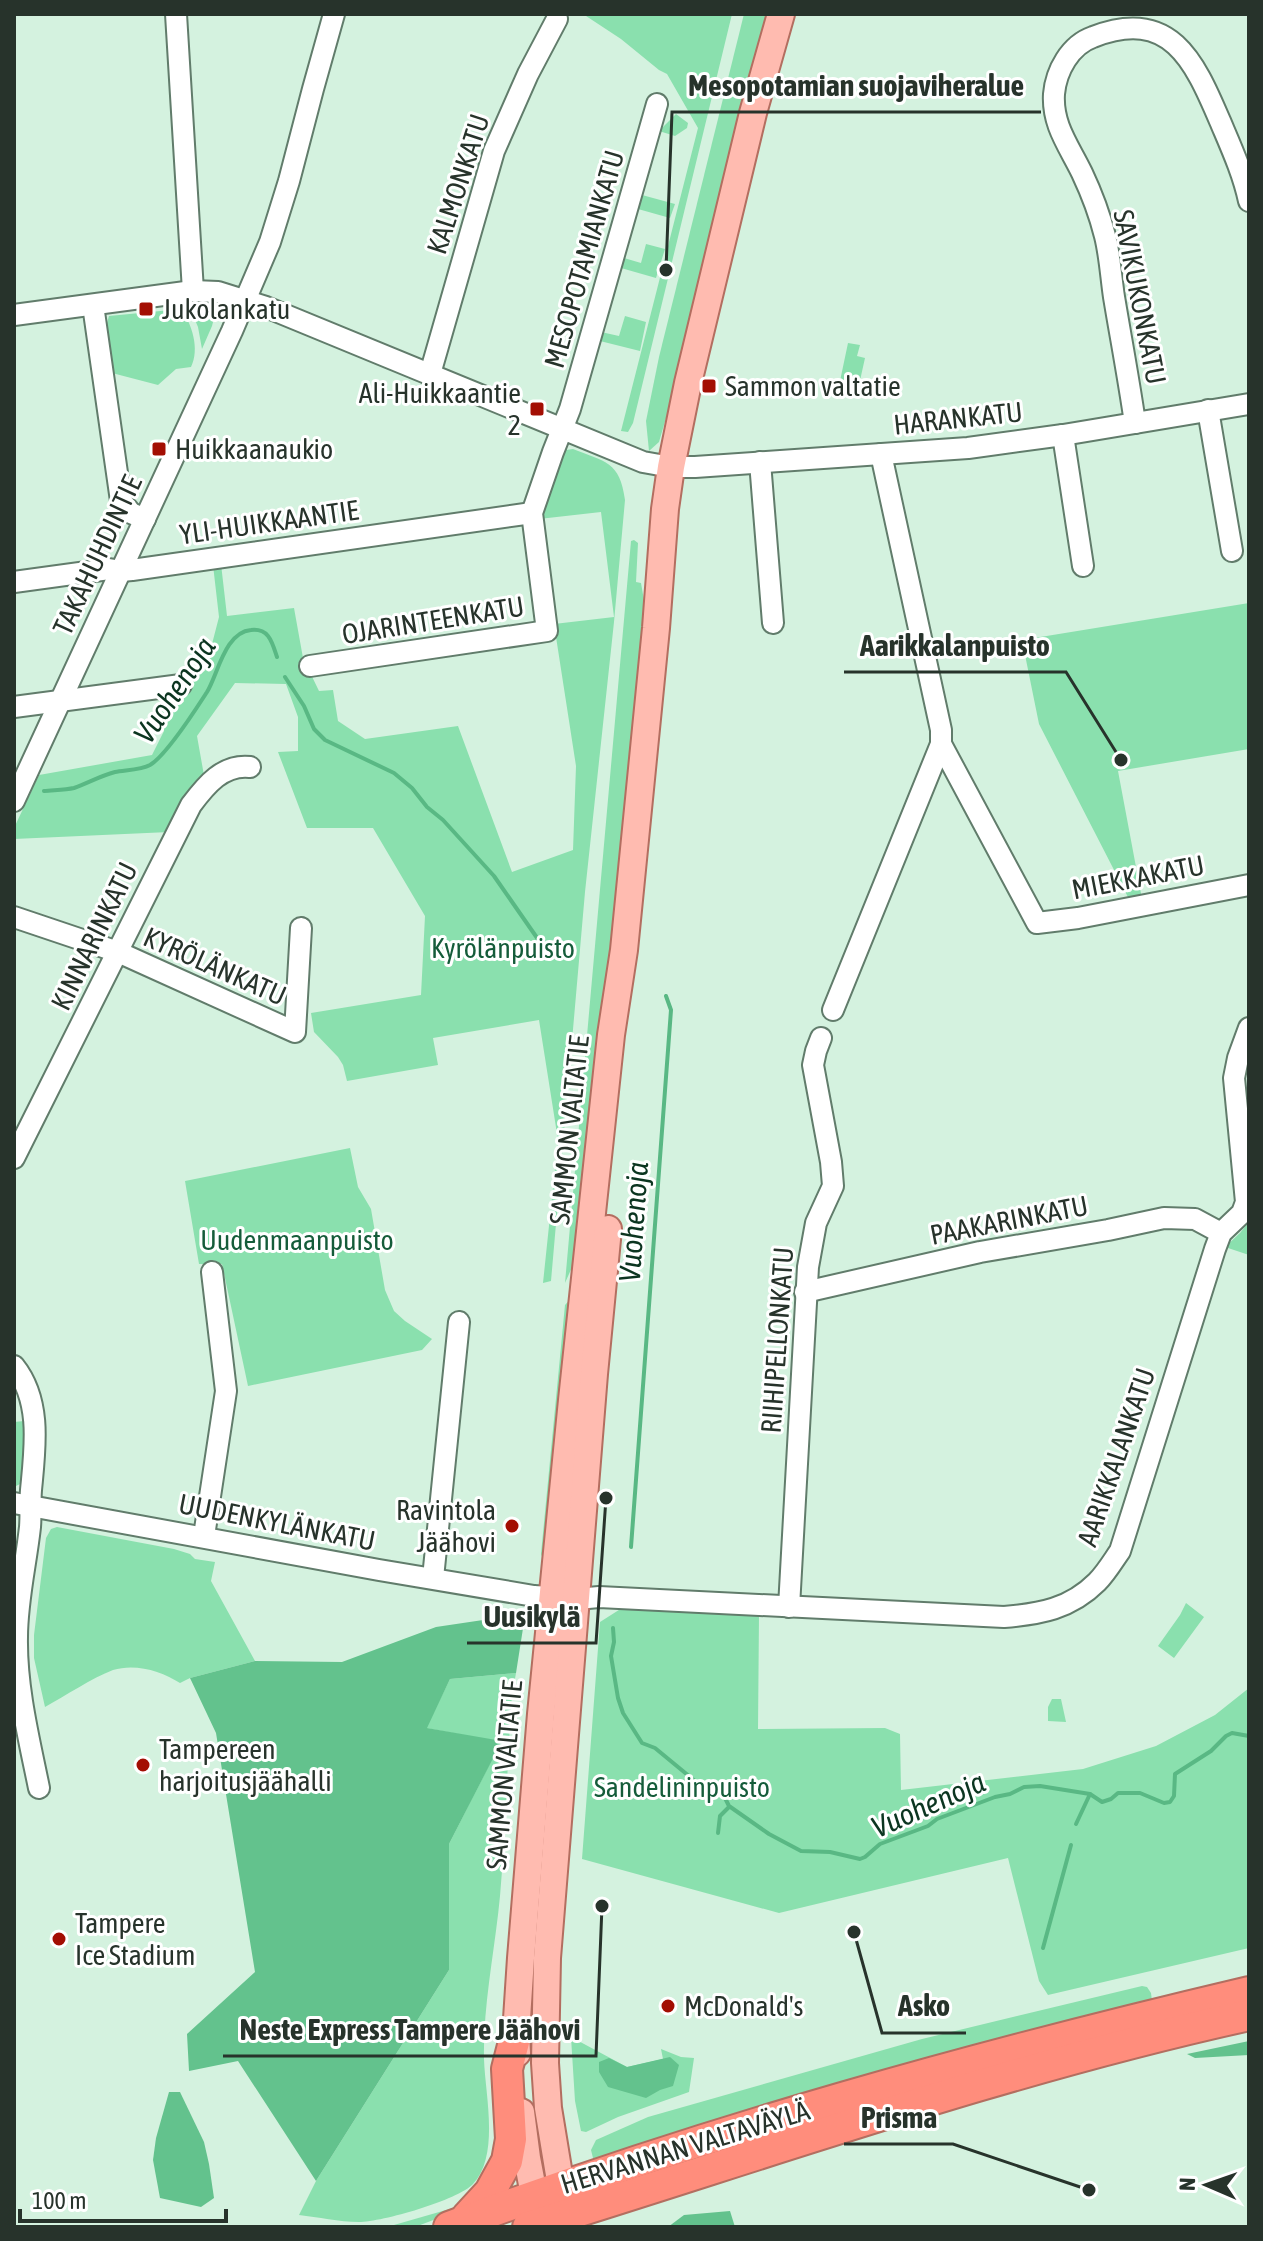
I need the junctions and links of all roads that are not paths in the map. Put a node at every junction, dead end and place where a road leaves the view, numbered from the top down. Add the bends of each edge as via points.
1 (176, 14) edge
2 (334, 14) edge
3 (781, 14) edge
4 (557, 19) dead end
5 (657, 104) dead end
6 (1249, 201) edge
7 (193, 291) junction
8 (245, 301) junction
9 (93, 305) junction
10 (14, 315) edge
11 (430, 374) junction
12 (1249, 404) edge
13 (1208, 410) junction
14 (1135, 423) junction
15 (563, 429) junction
16 (1063, 435) junction
17 (881, 454) junction
18 (760, 462) junction
19 (671, 467) junction
20 (532, 513) junction
21 (145, 519) junction
22 (1232, 551) dead end
23 (1083, 566) dead end
24 (121, 571) junction
25 (14, 582) edge
26 (773, 623) dead end
27 (310, 666) dead end
28 (181, 685) dead end
29 (61, 700) junction
30 (14, 707) edge
31 (941, 744) junction
32 (250, 767) dead end
33 (14, 801) edge
34 (1249, 885) edge
35 (14, 917) edge
36 (301, 928) dead end
37 (118, 952) junction
38 (833, 1010) dead end
39 (1249, 1028) edge
40 (821, 1038) dead end
41 (14, 1158) edge
42 (1221, 1233) junction
43 (212, 1272) dead end
44 (805, 1292) junction
45 (459, 1322) dead end
46 (14, 1366) edge
47 (22, 1504) edge
48 (204, 1536) junction
49 (433, 1578) junction
50 (565, 1598) junction
51 (789, 1607) junction
52 (20, 1720) edge
53 (39, 1788) dead end
54 (1249, 1992) edge
55 (1249, 2015) edge
56 (516, 2034) junction
57 (639, 2193) junction
58 (548, 2214) edge
59 (456, 2224) edge
60 (604, 2227) edge

1 - 7 street
2 - 8 street, TAKAHUHDINTIE via 280,212
3 - 19 main road, SAMMON VALTATIE
4 - 11 street, KALMONKATU via 490,162
5 - 15 street, MESOPOTAMIANKATU
6 - 14 street, SAVIKUKONKATU via 1200,77 1169,38 1117,28 1088,38 1060,67 1054,112 1105,235
7 - 8 street, HARANKATU
7 - 9 street, HARANKATU
8 - 11 street, HARANKATU
8 - 21 street, TAKAHUHDINTIE
9 - 10 street, HARANKATU
9 - 21 street via 121,501
11 - 15 street, HARANKATU
12 - 13 street, HARANKATU
13 - 14 street, HARANKATU
13 - 22 street
14 - 16 street, HARANKATU
15 - 19 street, HARANKATU via 643,462
15 - 20 street, OJARINTEENKATU
16 - 17 street, HARANKATU
16 - 23 street
17 - 18 street, HARANKATU
17 - 31 street
18 - 19 street, HARANKATU
18 - 26 street
19 - 50 main road, SAMMON VALTATIE via 611,1035
20 - 24 street, YLI-HUIKKAANTIE
20 - 27 street, OJARINTEENKATU via 547,631
21 - 24 street, TAKAHUHDINTIE
24 - 25 street, YLI-HUIKKAANTIE
24 - 29 street, TAKAHUHDINTIE
28 - 29 street
29 - 30 street
29 - 33 street, TAKAHUHDINTIE
31 - 34 street, MIEKKAKATU via 1037,923
31 - 38 street
32 - 37 street, KINNARINKATU via 223,772 191,805
35 - 37 street, KYRÖLÄNKATU
36 - 37 street, KYRÖLÄNKATU via 295,1032
37 - 41 street, KINNARINKATU
39 - 42 street, AARIKKALANKATU via 1234,1078 1246,1202
40 - 44 street, RIIHIPELLONKATU via 813,1065 833,1186 816,1223
42 - 44 street, PAAKARINKATU via 1195,1219 1164,1218
42 - 51 street, AARIKKALANKATU via 1120,1551 1098,1581 1071,1603 1037,1615
43 - 48 street via 226,1392
44 - 51 street, RIIHIPELLONKATU
45 - 49 street
46 - 47 street via 23,1377 34,1415
47 - 48 street, UUDENKYLÄNKATU
47 - 52 street via 30,1524 18,1612
48 - 49 street, UUDENKYLÄNKATU
49 - 50 street, UUDENKYLÄNKATU
50 - 51 street, AARIKKALANKATU
50 - 56 main road, SAMMON VALTATIE via 529,1860
50 - 58 main road, SAMMON VALTATIE via 546,1989
52 - 53 street
54 - 58 highway, HERVANNAN VALTAVÄYLÄ via 825,2103
55 - 57 highway, HERVANNAN VALTAVÄYLÄ via 1012,2075
56 - 58 main road, SAMMON VALTATIE via 518,2084
56 - 59 highway via 507,2069 507,2161 490,2192
57 - 58 highway, HERVANNAN VALTAVÄYLÄ
57 - 60 highway
58 - 59 highway, HERVANNAN VALTAVÄYLÄ

